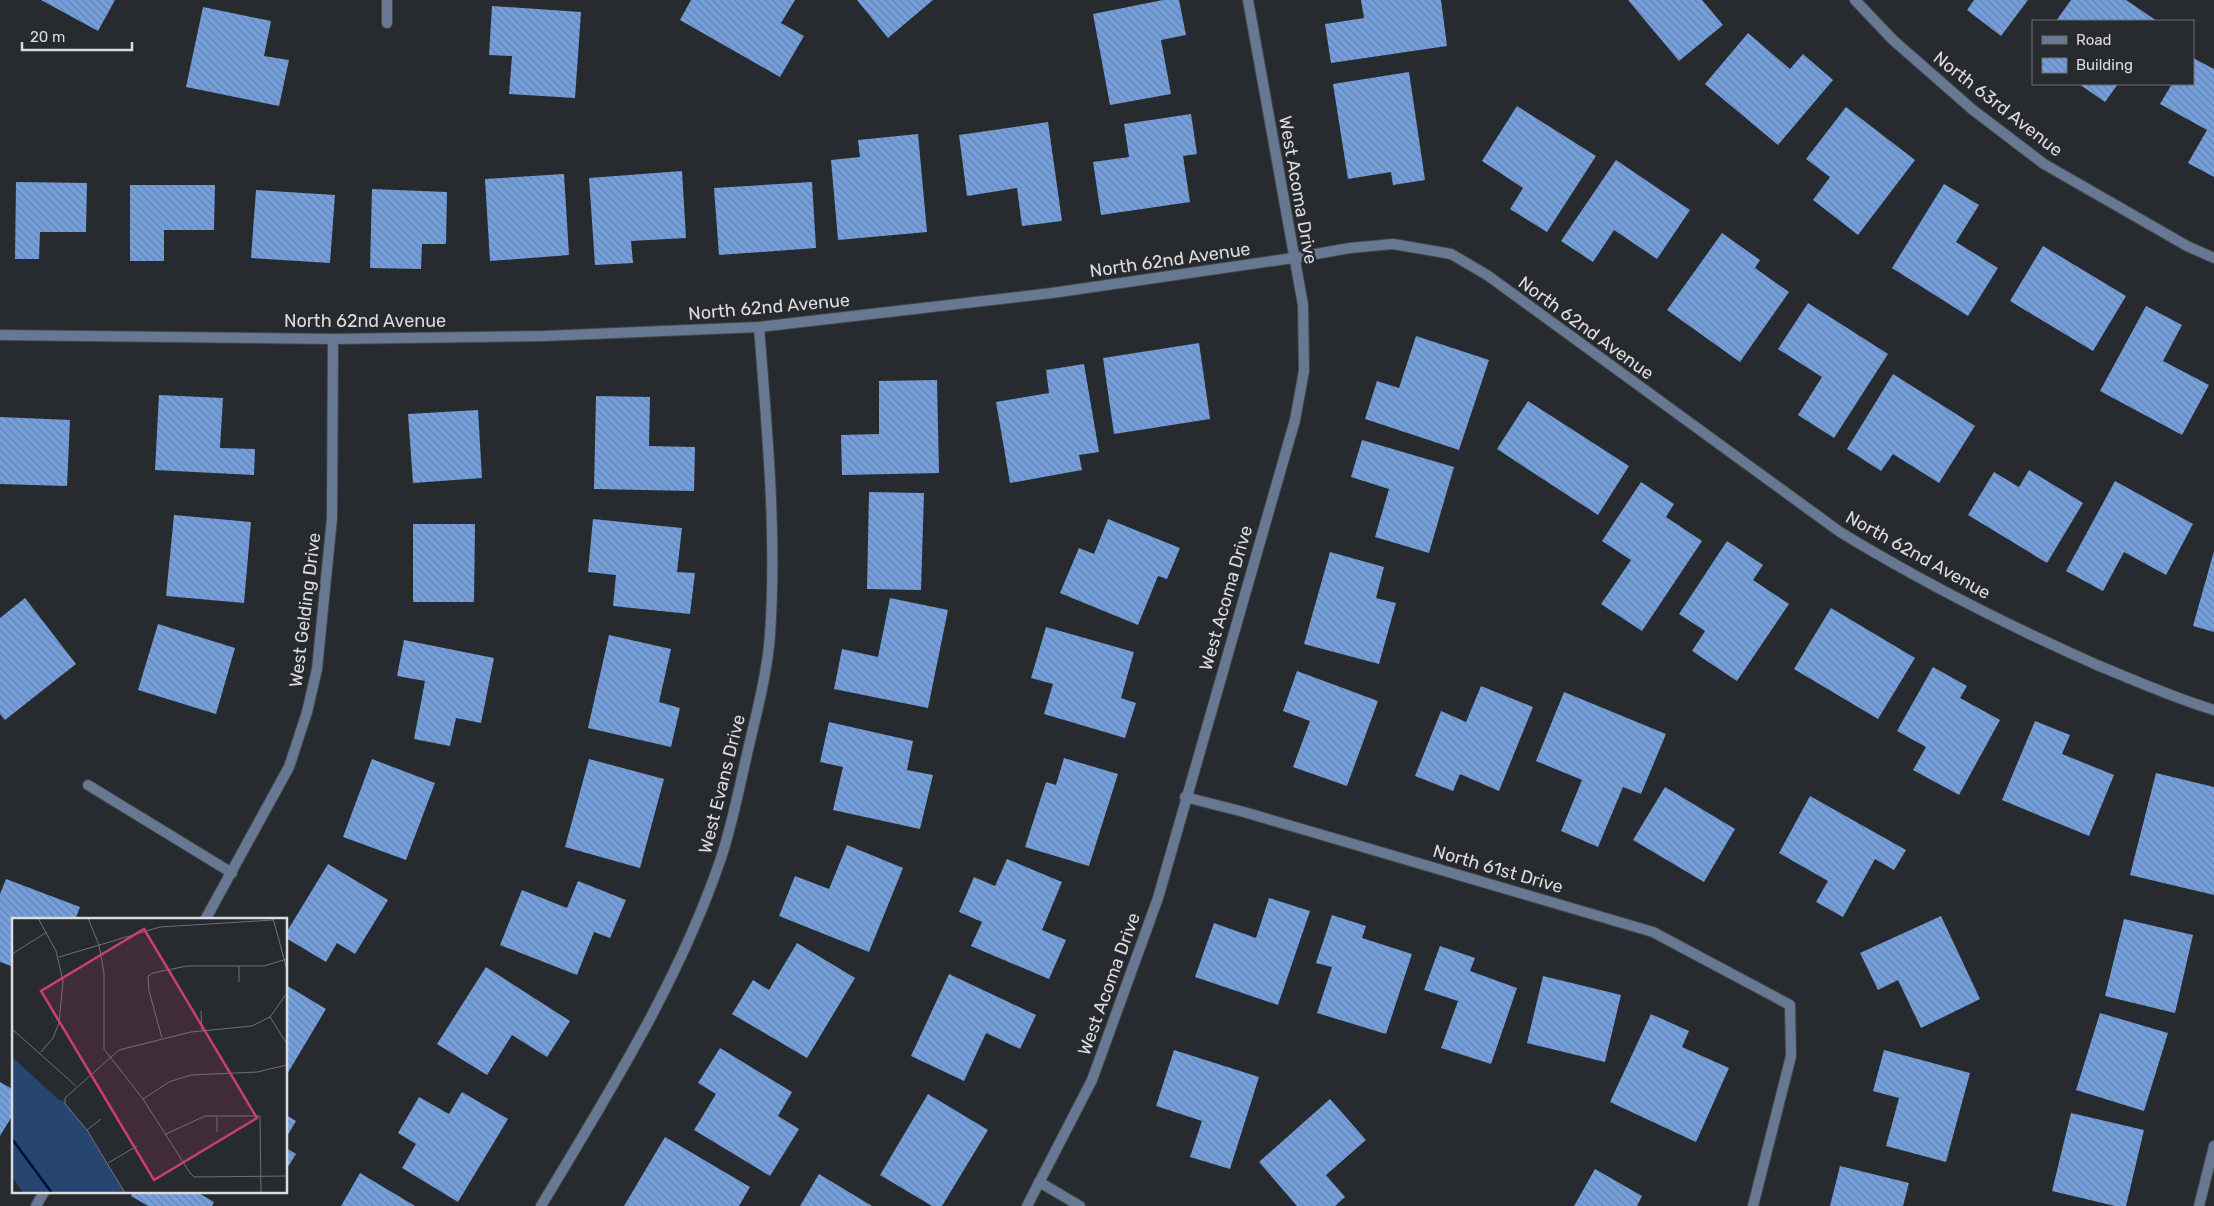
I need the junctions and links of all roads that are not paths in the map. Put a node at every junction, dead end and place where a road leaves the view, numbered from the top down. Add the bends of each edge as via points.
1 (386, 0) edge
2 (1248, 0) edge
3 (1855, 0) edge
4 (386, 23) dead end
5 (1293, 258) junction
6 (2214, 258) edge
7 (759, 327) junction
8 (0, 335) edge
9 (333, 339) junction
10 (2214, 710) edge
11 (88, 784) dead end
12 (1185, 797) junction
13 (232, 873) junction
14 (206, 918) edge
15 (2214, 1146) edge
16 (2212, 1165) edge
17 (1039, 1182) junction
18 (43, 1194) edge
19 (36, 1206) edge
20 (541, 1206) edge
21 (1027, 1206) edge
22 (1080, 1206) edge
23 (1753, 1206) edge
24 (2199, 1206) edge

1 - 4 street
2 - 5 street, West Acoma Drive
3 - 6 street, North 63rd Avenue via 1893,40 1973,110 2044,164 2187,246
5 - 7 street, North 62nd Avenue via 1052,293
5 - 10 street, North 62nd Avenue via 1393,244 1451,254 1487,275 1840,532 2046,642 2177,699
5 - 12 street, West Acoma Drive via 1303,305 1304,352 1295,420
7 - 9 street, North 62nd Avenue via 544,336
7 - 20 street, West Evans Drive via 774,561 769,638 759,706 734,809 722,857 702,910 659,1002 618,1078
8 - 9 street, North 62nd Avenue
9 - 13 street, West Gelding Drive via 332,518 317,669 289,766
11 - 13 street
12 - 17 street, West Acoma Drive via 1158,898 1092,1080
12 - 23 street, North 61st Drive via 1653,932 1790,1005 1792,1056
13 - 14 street, West Gelding Drive
15 - 16 street
16 - 24 street
17 - 21 street, West Acoma Drive
17 - 22 street
18 - 19 street

